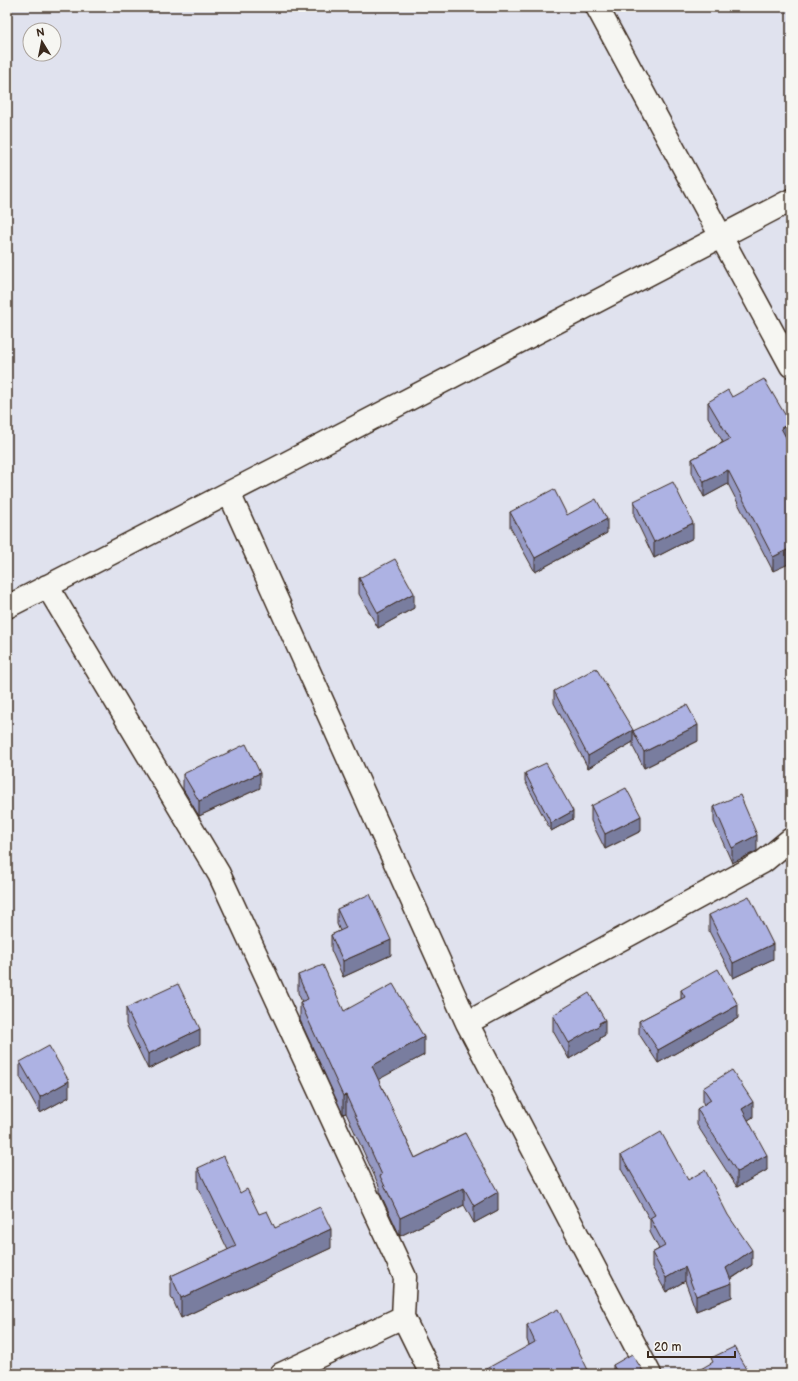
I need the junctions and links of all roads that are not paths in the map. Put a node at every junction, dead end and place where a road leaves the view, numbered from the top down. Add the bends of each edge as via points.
1 (597, 7) edge
2 (791, 200) edge
3 (721, 237) junction
4 (791, 366) edge
5 (229, 493) junction
6 (47, 586) junction
7 (7, 607) edge
8 (791, 839) edge
9 (467, 1023) junction
10 (403, 1317) junction
11 (281, 1374) edge
12 (431, 1374) edge
13 (650, 1374) edge

1 - 3 street
2 - 3 street
3 - 4 street
3 - 5 street
5 - 6 street
5 - 9 street
6 - 7 street
6 - 10 street via 219,874 405,1277
8 - 9 street via 763,862
9 - 13 street
10 - 11 street
10 - 12 street

